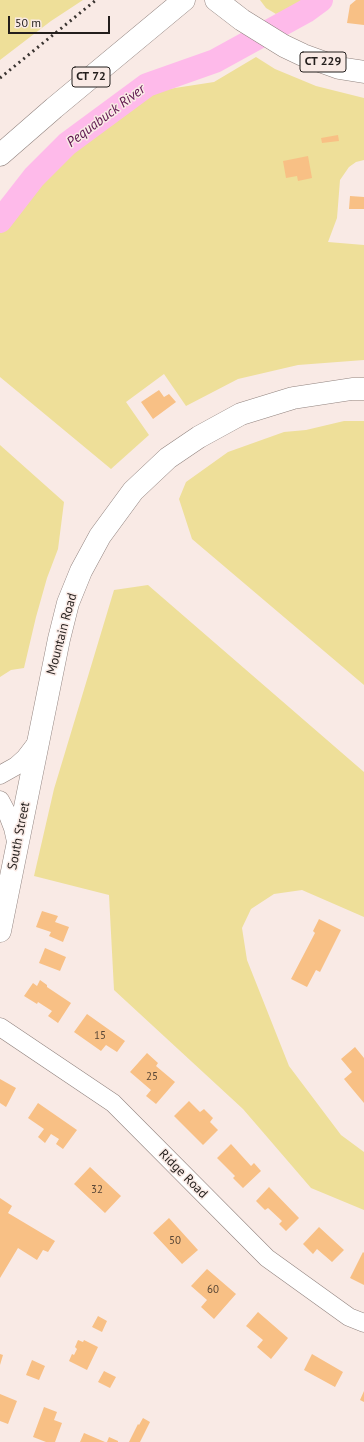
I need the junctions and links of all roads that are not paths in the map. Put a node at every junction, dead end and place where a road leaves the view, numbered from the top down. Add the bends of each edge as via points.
1 (184, 0) edge
2 (216, 0) edge
3 (364, 72) edge
4 (0, 155) edge
5 (364, 390) edge
6 (38, 741) junction
7 (0, 775) edge
8 (28, 788) joint
9 (0, 800) edge
10 (17, 846) junction
11 (0, 931) edge
12 (0, 1027) edge
13 (364, 1323) edge

1 - 4 main road, CT 72
2 - 3 main road, CT 229 via 284,46 339,68
5 - 6 main road, Mountain Road via 352,389 293,398 241,414 199,436 168,458 133,491 100,536 81,571 68,603
6 - 7 street via 25,758
6 - 8 main road, Mountain Road
8 - 10 main road, South Street
9 - 10 street via 13,828
10 - 11 main road, South Street
12 - 13 street, Ridge Road via 113,1103 267,1258 349,1317

